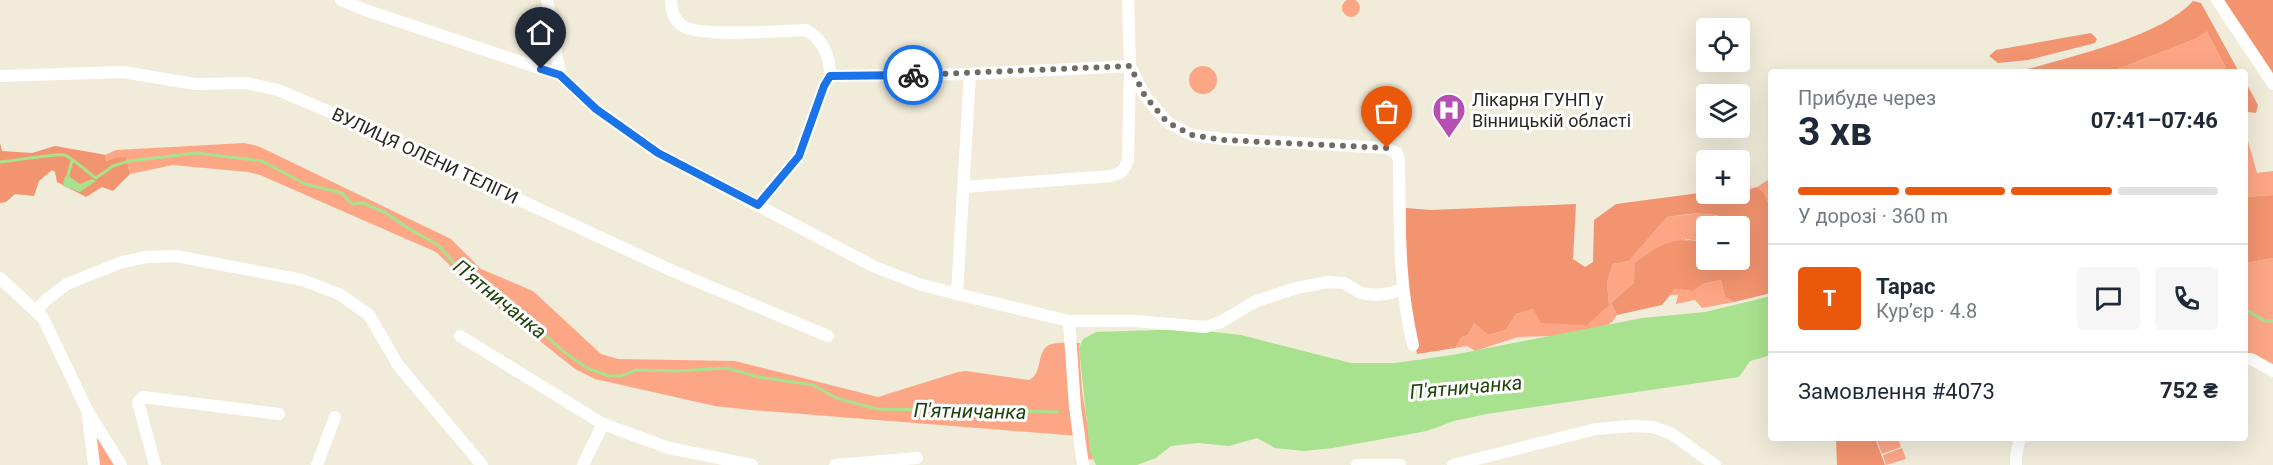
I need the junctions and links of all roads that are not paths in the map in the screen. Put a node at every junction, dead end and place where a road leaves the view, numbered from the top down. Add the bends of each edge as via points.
1 (342, 0) edge
2 (547, 0) edge
3 (670, 0) edge
4 (1128, 0) edge
5 (2217, 0) edge
6 (1130, 66) junction
7 (970, 74) junction
8 (560, 75) junction
9 (0, 76) edge
10 (830, 76) junction
11 (2273, 84) edge
12 (964, 187) junction
13 (758, 205) junction
14 (0, 278) edge
15 (1402, 288) junction
16 (957, 294) junction
17 (36, 311) junction
18 (1069, 321) junction
19 (460, 336) dead end
20 (828, 336) dead end
21 (1413, 345) dead end
22 (2248, 359) edge
23 (2273, 371) edge
24 (88, 412) junction
25 (279, 414) dead end
26 (335, 417) dead end
27 (603, 424) junction
28 (2019, 441) edge
29 (917, 458) dead end
30 (94, 465) edge
31 (121, 465) edge
32 (155, 465) edge
33 (317, 465) edge
34 (482, 465) edge
35 (583, 465) edge
36 (752, 465) edge
37 (835, 465) edge
38 (1083, 465) edge
39 (1358, 465) edge
40 (1400, 465) edge
41 (1453, 465) edge
42 (1714, 465) edge
43 (2016, 465) edge

1 - 8 street
2 - 8 street
3 - 10 street via 681,25 695,30 806,30 826,50
4 - 6 street
5 - 11 street
6 - 7 street
6 - 12 street via 1128,159 1120,174
6 - 15 street via 1145,96 1167,122 1192,135 1387,148 1397,153
7 - 10 street
7 - 12 street
8 - 13 street via 596,109 658,153
9 - 20 street, ВУЛИЦЯ ОЛЕНИ ТЕЛІГИ via 123,72 195,84 246,83 278,90 675,272
10 - 13 street via 799,156
12 - 16 street
13 - 16 street via 875,267
14 - 17 street
15 - 18 street via 1376,295 1344,283 1296,288 1254,302 1205,327
15 - 21 street
16 - 18 street
17 - 24 street via 49,328
17 - 34 street via 67,284 122,262 147,257 176,256 302,280 339,294 369,315 398,365
18 - 38 street
19 - 27 street
22 - 23 street
24 - 30 street
24 - 31 street
25 - 32 street via 143,397 138,402
26 - 33 street
27 - 35 street
27 - 36 street via 669,448
28 - 43 street
29 - 37 street
39 - 40 street
41 - 42 street via 1596,429 1632,426 1653,427 1672,434

